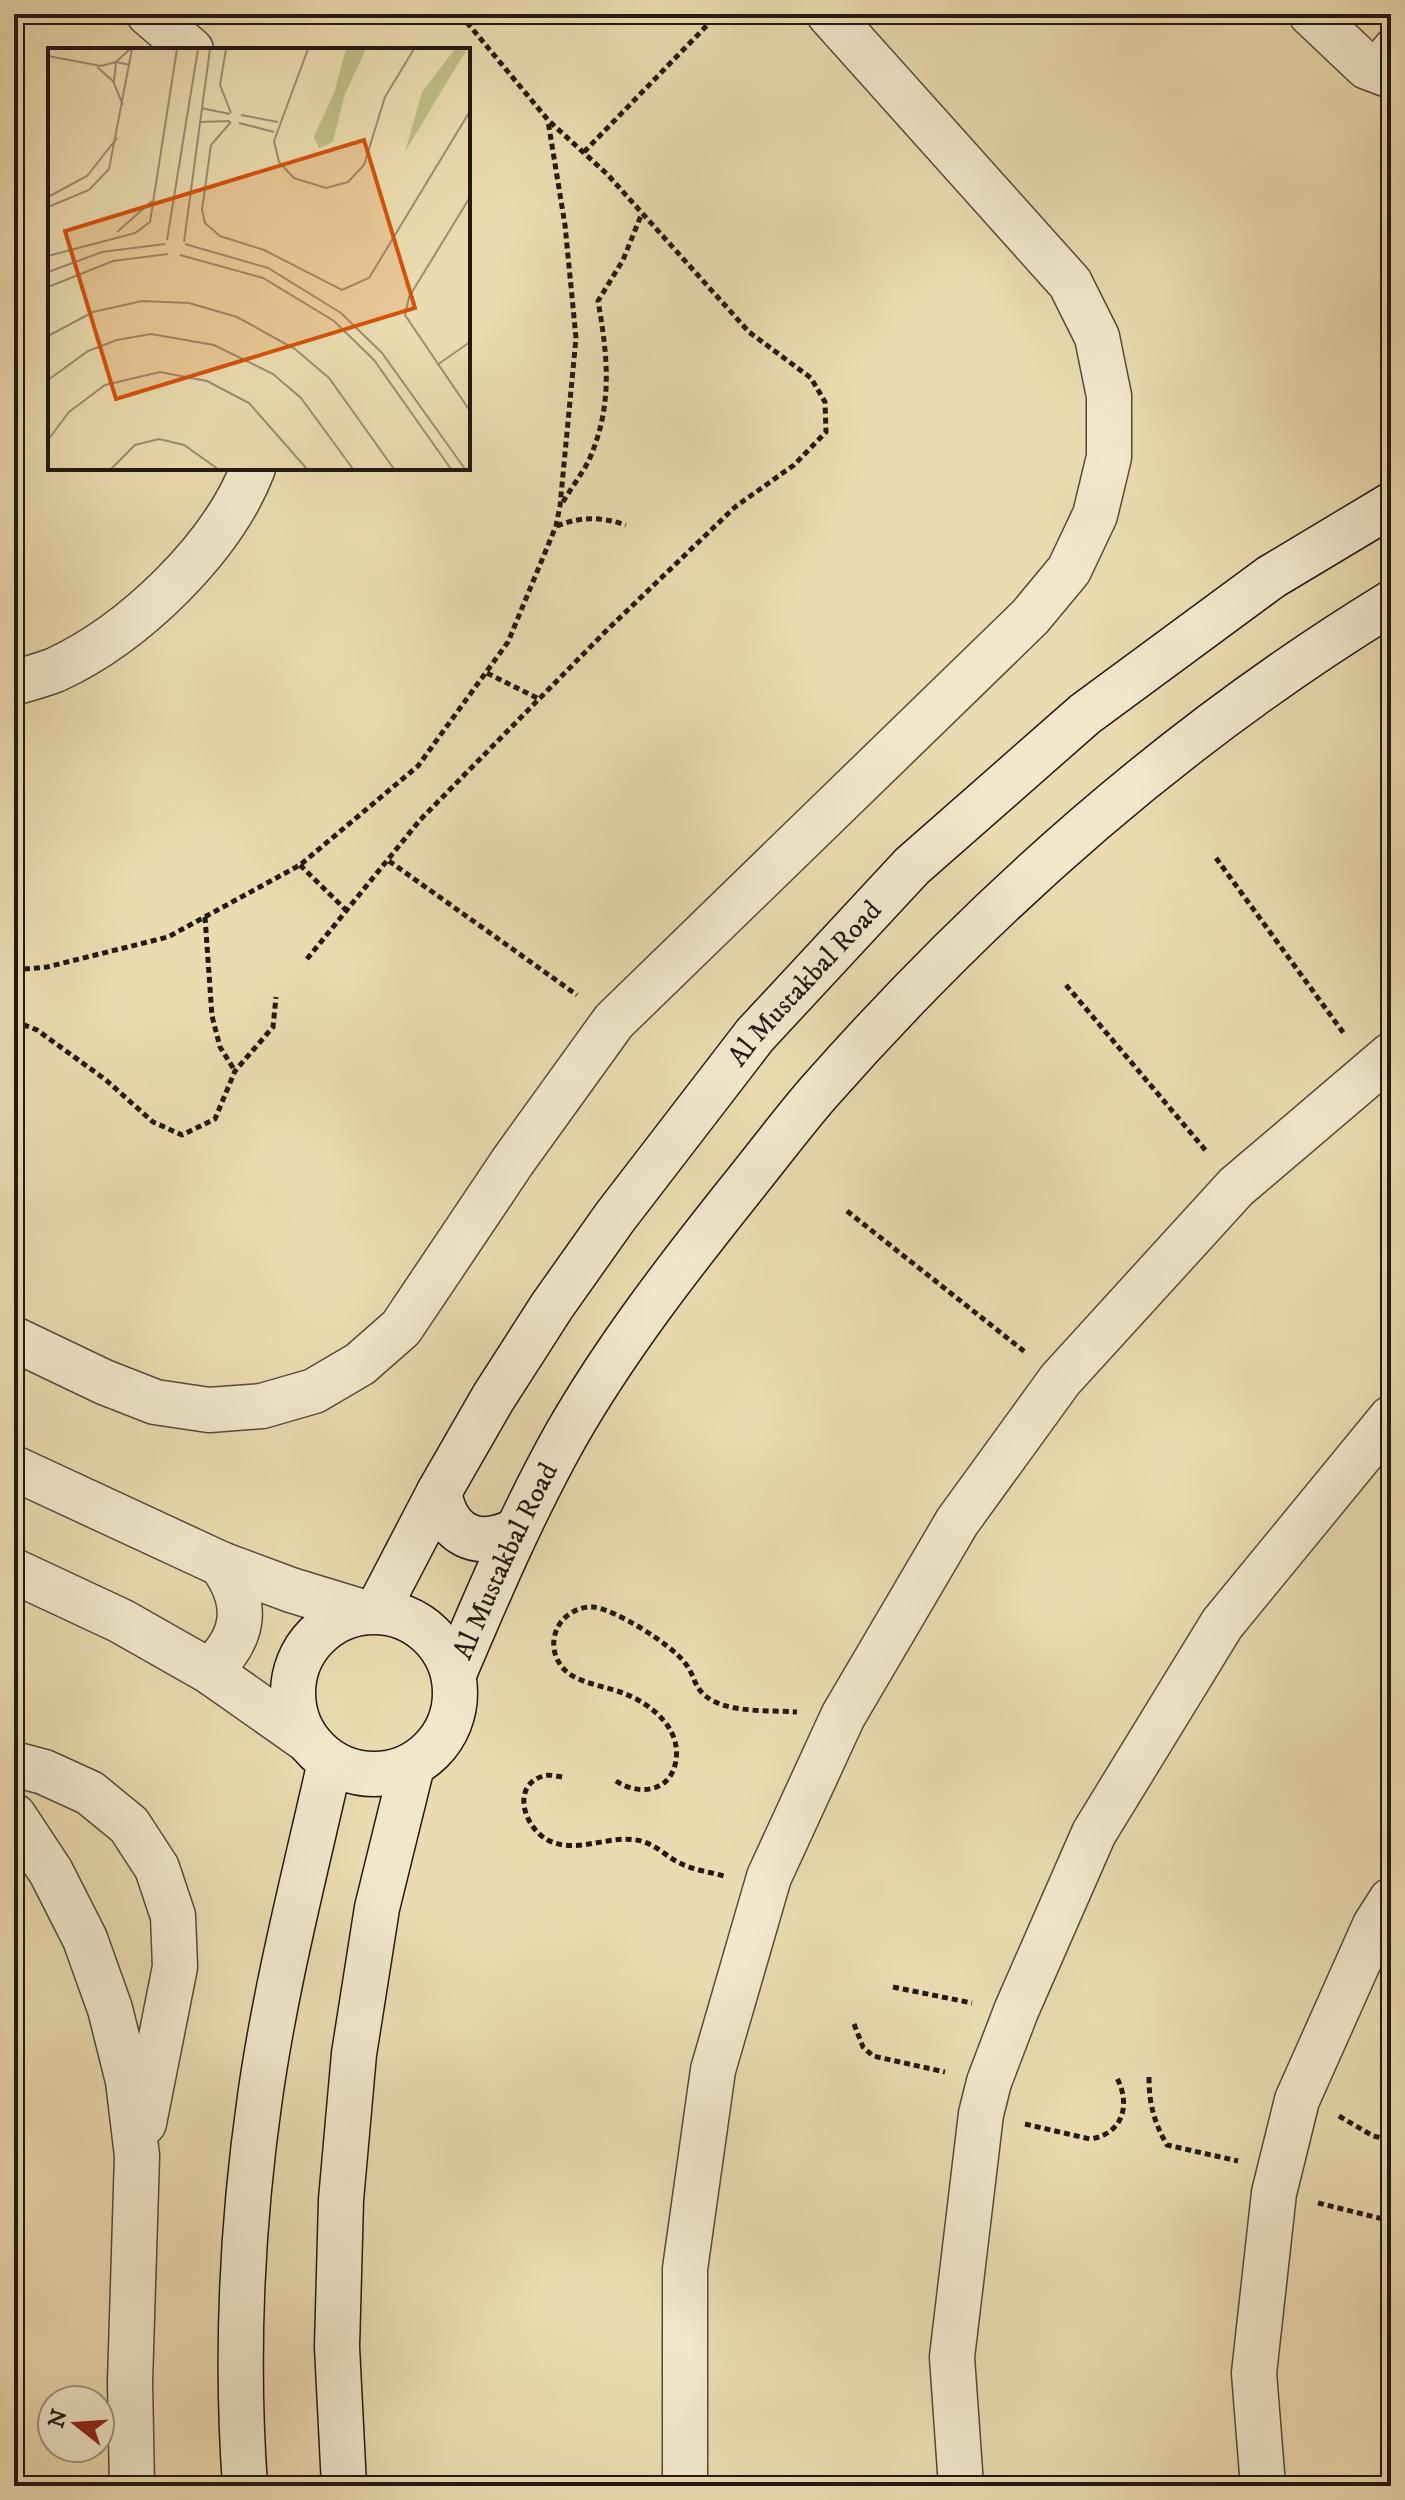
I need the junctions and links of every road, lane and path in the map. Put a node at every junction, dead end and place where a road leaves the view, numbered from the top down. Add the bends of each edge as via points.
1 (149, 14) edge
2 (460, 14) edge
3 (718, 14) edge
4 (829, 14) edge
5 (1311, 14) edge
6 (189, 48) edge
7 (1383, 61) edge
8 (548, 120) junction
9 (584, 152) junction
10 (642, 213) junction
11 (252, 470) edge
12 (1391, 505) edge
13 (560, 506) junction
14 (626, 525) dead end
15 (556, 526) junction
16 (1391, 603) edge
17 (487, 673) junction
18 (14, 683) edge
19 (539, 700) junction
20 (1216, 858) dead end
21 (389, 861) junction
22 (300, 865) junction
23 (347, 911) junction
24 (205, 917) junction
25 (307, 959) dead end
26 (14, 970) edge
27 (1066, 985) dead end
28 (276, 997) dead end
29 (14, 1021) edge
30 (614, 1021) junction
31 (1382, 1063) edge
32 (235, 1071) junction
33 (1236, 1187) junction
34 (847, 1211) dead end
35 (14, 1339) edge
36 (1060, 1380) junction
37 (1391, 1418) edge
38 (14, 1468) edge
39 (439, 1492) junction
40 (515, 1531) junction
41 (221, 1564) junction
42 (14, 1571) edge
43 (370, 1612) junction
44 (209, 1671) junction
45 (454, 1674) junction
46 (843, 1716) junction
47 (319, 1751) junction
48 (14, 1764) edge
49 (412, 1766) junction
50 (562, 1777) dead end
51 (616, 1781) dead end
52 (14, 1816) edge
53 (769, 1877) junction
54 (1391, 1900) edge
55 (893, 1987) dead end
56 (1016, 2011) junction
57 (854, 2024) dead end
58 (1149, 2077) dead end
59 (1117, 2078) dead end
60 (985, 2098) junction
61 (1297, 2100) junction
62 (1391, 2140) edge
63 (137, 2156) junction
64 (1276, 2181) junction
65 (1391, 2220) edge
66 (132, 2486) edge
67 (245, 2486) edge
68 (344, 2486) edge
69 (685, 2486) edge
70 (961, 2486) edge
71 (1263, 2486) edge

1 - 6 street
2 - 8 path
3 - 9 path
4 - 30 street via 1070,283 1097,337 1109,396 1109,457 1095,515 1069,570 1030,617
5 - 7 street
8 - 9 path
8 - 13 path via 576,338
9 - 10 path
10 - 13 path via 623,260 598,301 608,354 604,408 588,460
10 - 19 path via 749,332 811,378 825,402 826,432 794,465 735,507
11 - 18 street via 196,561 132,623 55,669
12 - 39 street, Al Mustakbal Road via 1271,577 1085,714 912,866 755,1035 615,1217 510,1372
13 - 15 path
14 - 15 path via 590,518
15 - 17 path via 508,642
16 - 40 street, Al Mustakbal Road via 1317,648 1138,782 971,930 818,1093 688,1255 566,1435
17 - 19 path
17 - 22 path via 418,766
19 - 21 path via 420,820
20 - 31 path
21 - 23 path
21 - 30 path
22 - 23 path
22 - 24 path
23 - 25 path
24 - 26 path via 168,937
24 - 32 path via 212,1016 220,1047
27 - 33 path
28 - 32 path via 273,1027
29 - 32 path via 72,1055 153,1122 182,1135 215,1119
30 - 35 street via 401,1328 360,1364 314,1391 262,1406 209,1410 155,1402
31 - 33 street
33 - 36 street
34 - 36 path
36 - 46 street via 957,1522
37 - 56 street via 1222,1624 1094,1833
38 - 41 street
39 - 40 street via 442,1510 465,1535 499,1539
39 - 43 street, Al Mustakbal Road
40 - 45 street, Al Mustakbal Road
41 - 43 street
41 - 44 street via 240,1600 240,1620 235,1640
42 - 44 street via 121,1621
43 - 45 street via 403,1617 426,1630
43 - 47 street via 340,1619 320,1632 295,1672 297,1719
44 - 47 street
45 - 49 street via 448,1728 433,1750
46 - 51 path via 726,1706 699,1691 686,1663 644,1628 593,1606 581,1608 560,1623 553,1647 556,1659 572,1675 627,1694 659,1715 675,1738 675,1767 659,1786 637,1790
46 - 53 street
47 - 49 street via 357,1773 385,1774
47 - 67 street via 260,2097 244,2266
48 - 63 street via 90,1793 129,1825 157,1868 173,1916 175,1967
49 - 68 street via 377,1908 354,2054 341,2200 338,2332
50 - 53 path via 544,1775 529,1785 522,1801 526,1817 547,1839 561,1845 644,1841 682,1864 725,1876
52 - 63 street via 51,1872 85,1939 128,2081
53 - 69 street via 713,2070 687,2254
54 - 61 street
55 - 56 path
56 - 60 street
57 - 60 path via 863,2047 873,2056
58 - 64 path via 1155,2124 1167,2145
59 - 60 path via 1124,2115 1101,2137 1090,2139
60 - 70 street via 952,2357
61 - 62 path
61 - 64 street
63 - 66 street
64 - 65 path
64 - 71 street via 1254,2373

